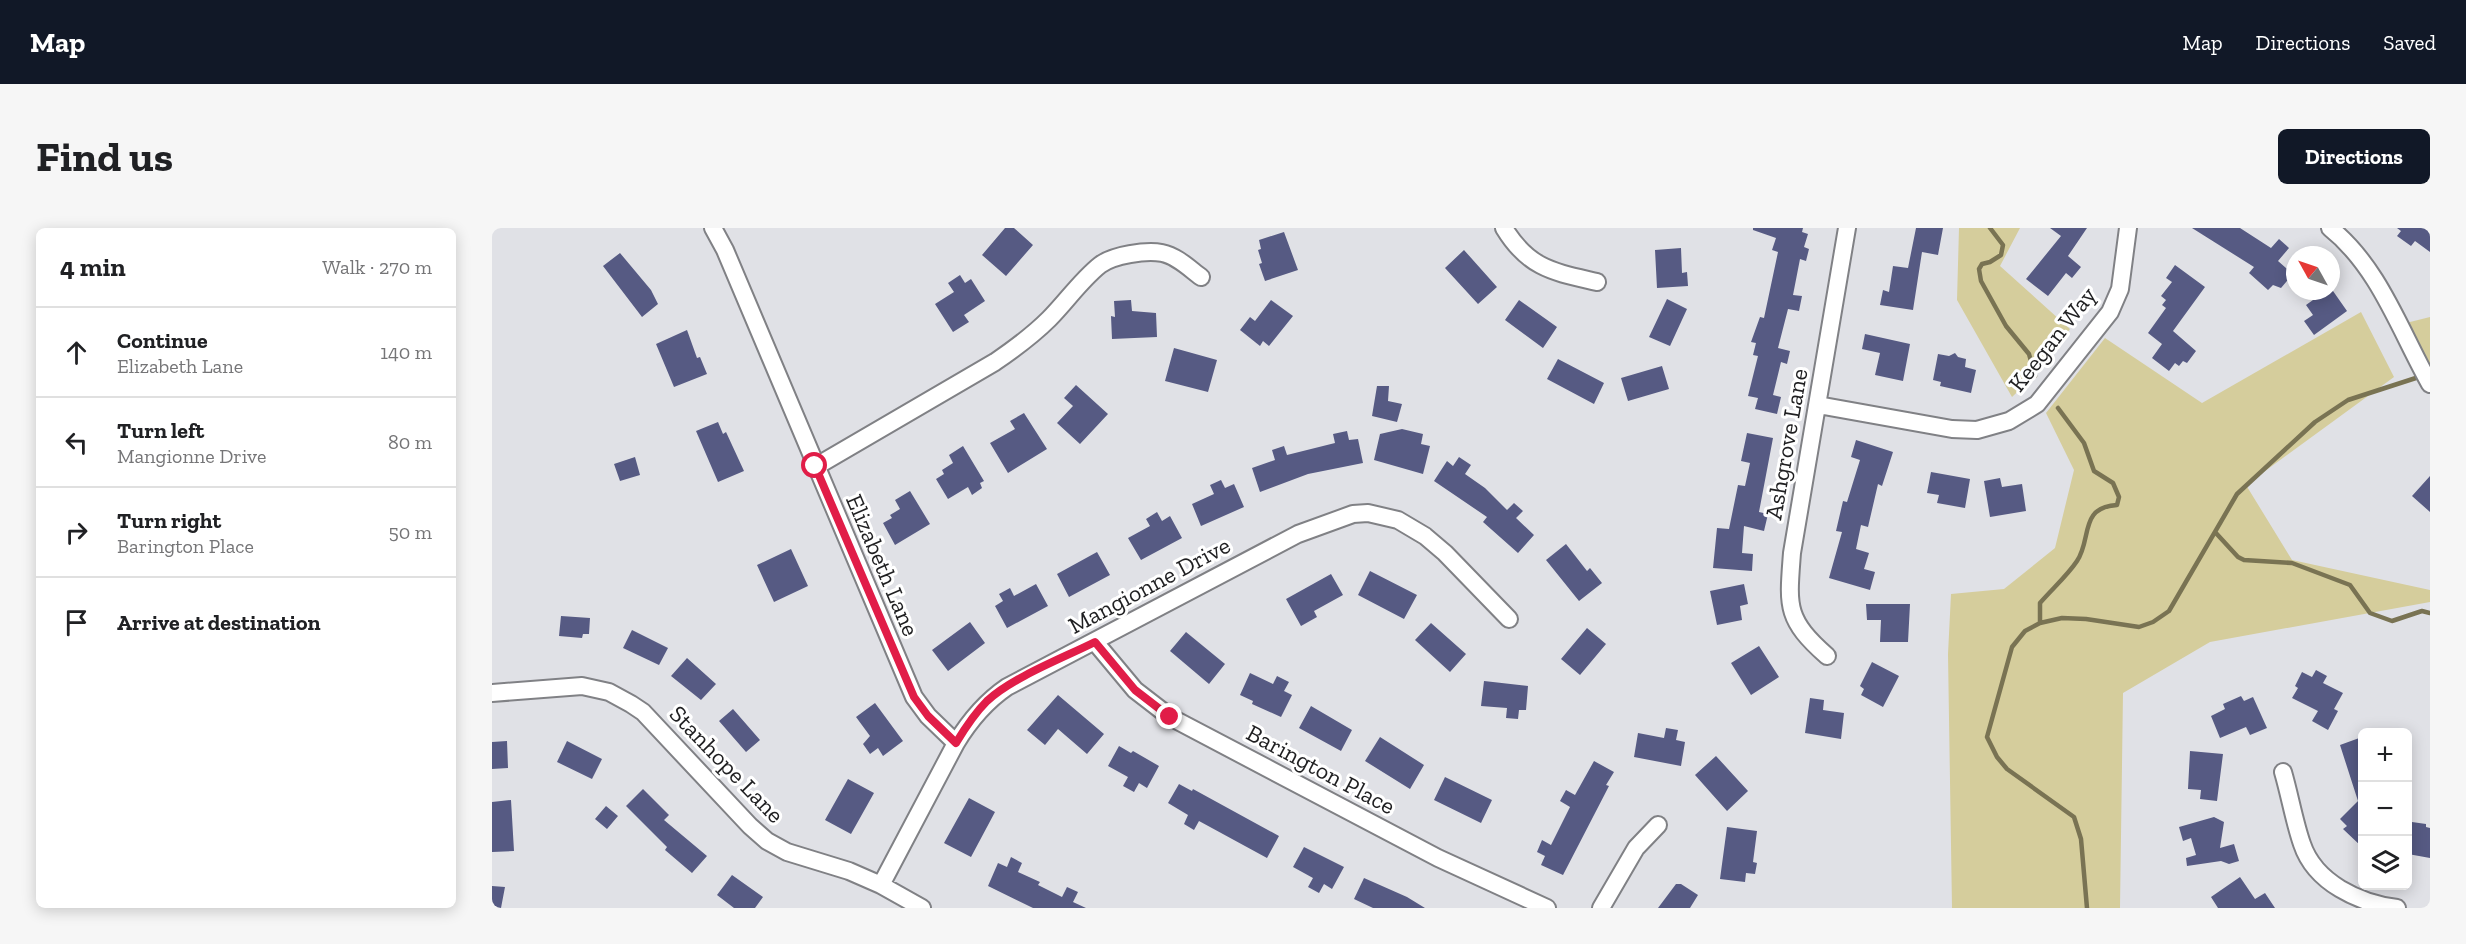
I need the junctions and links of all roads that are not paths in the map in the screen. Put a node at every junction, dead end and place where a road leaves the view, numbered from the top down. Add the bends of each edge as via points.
1 (713, 228) edge
2 (1504, 228) edge
3 (1847, 228) edge
4 (2128, 228) edge
5 (2330, 228) edge
6 (1201, 278) dead end
7 (1597, 282) dead end
8 (2430, 384) edge
9 (1818, 405) junction
10 (815, 466) junction
11 (1509, 620) dead end
12 (1095, 642) junction
13 (1827, 656) dead end
14 (492, 693) edge
15 (956, 743) junction
16 (2283, 772) dead end
17 (1658, 825) dead end
18 (881, 885) junction
19 (922, 908) edge
20 (1547, 908) edge
21 (1601, 908) edge
22 (2397, 908) edge

1 - 10 street, Elizabeth Lane
2 - 7 street via 1519,249 1539,266
3 - 9 street, Ashgrove Lane
4 - 9 street, Keegan Way via 2120,289 2110,312 2037,404 2009,421 1977,430 1952,429
5 - 8 street via 2375,279
6 - 10 street via 1162,253 1112,259 1100,265 1020,345
9 - 13 street, Ashgrove Lane via 1790,584 1797,624
10 - 15 street, Elizabeth Lane via 914,697
11 - 12 street, Mangionne Drive via 1425,536 1398,520 1368,513 1353,514 1298,534
12 - 15 street, Mangionne Drive via 989,700
12 - 20 street, Barington Place via 1135,690 1170,717 1438,858
14 - 18 street, Stanhope Lane via 582,686 609,692 643,712 767,841 787,852
15 - 18 street, Mangionne Drive
16 - 22 street via 2302,845 2314,866 2338,888 2361,900
17 - 21 street via 1636,848
18 - 19 street, Stanhope Lane

